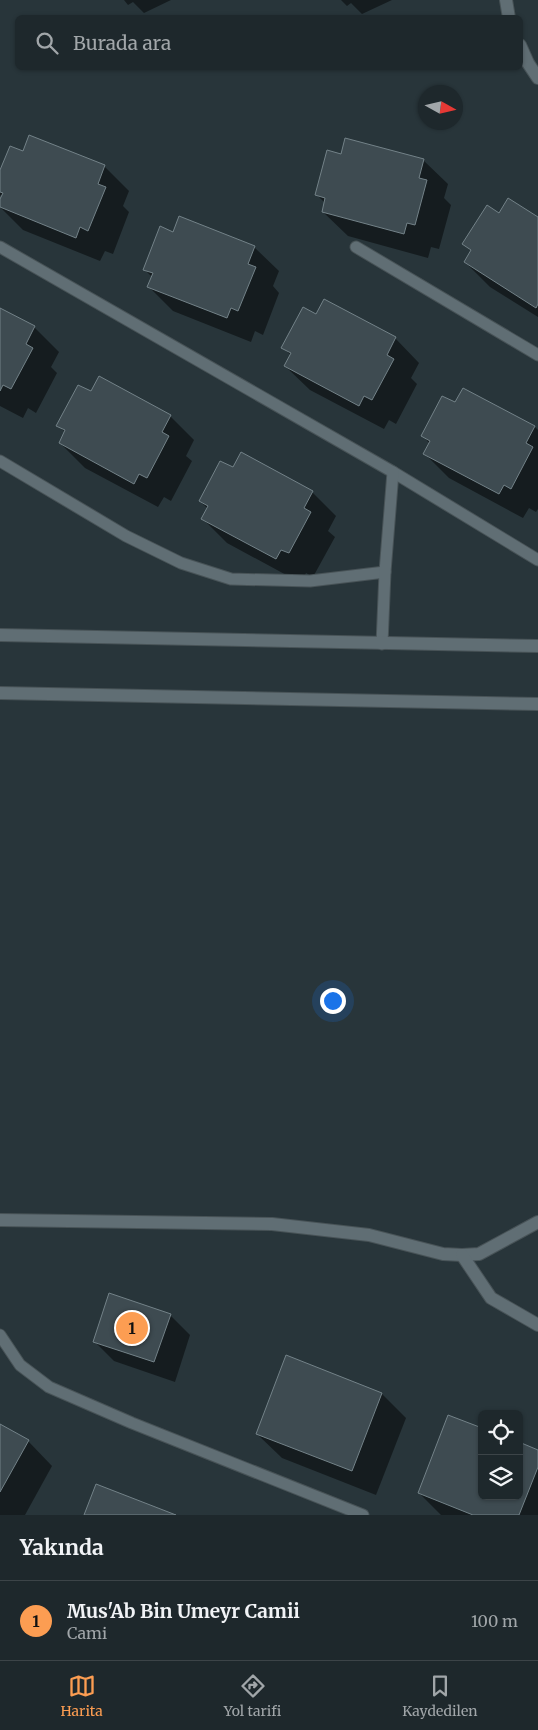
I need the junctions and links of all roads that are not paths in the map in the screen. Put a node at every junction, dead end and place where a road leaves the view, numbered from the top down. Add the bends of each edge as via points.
1 (506, 0) edge
2 (508, 15) edge
3 (523, 52) edge
4 (538, 78) edge
5 (0, 247) edge
6 (356, 247) dead end
7 (538, 355) edge
8 (0, 461) edge
9 (393, 472) junction
10 (538, 560) edge
11 (385, 572) junction
12 (0, 635) edge
13 (382, 644) junction
14 (538, 646) edge
15 (0, 693) edge
16 (538, 704) edge
17 (0, 1220) edge
18 (538, 1222) edge
19 (462, 1254) junction
20 (538, 1325) edge
21 (0, 1335) edge
22 (363, 1515) edge

1 - 2 street
3 - 4 street
5 - 9 lane
6 - 7 lane
8 - 11 lane via 126,536 181,563 231,579 310,581
9 - 10 lane
9 - 11 lane
11 - 13 lane
12 - 13 street
13 - 14 street
15 - 16 street
17 - 19 street via 272,1224 369,1235 443,1254
18 - 19 street via 479,1254
19 - 20 street via 491,1298
21 - 22 lane via 20,1366 49,1387

